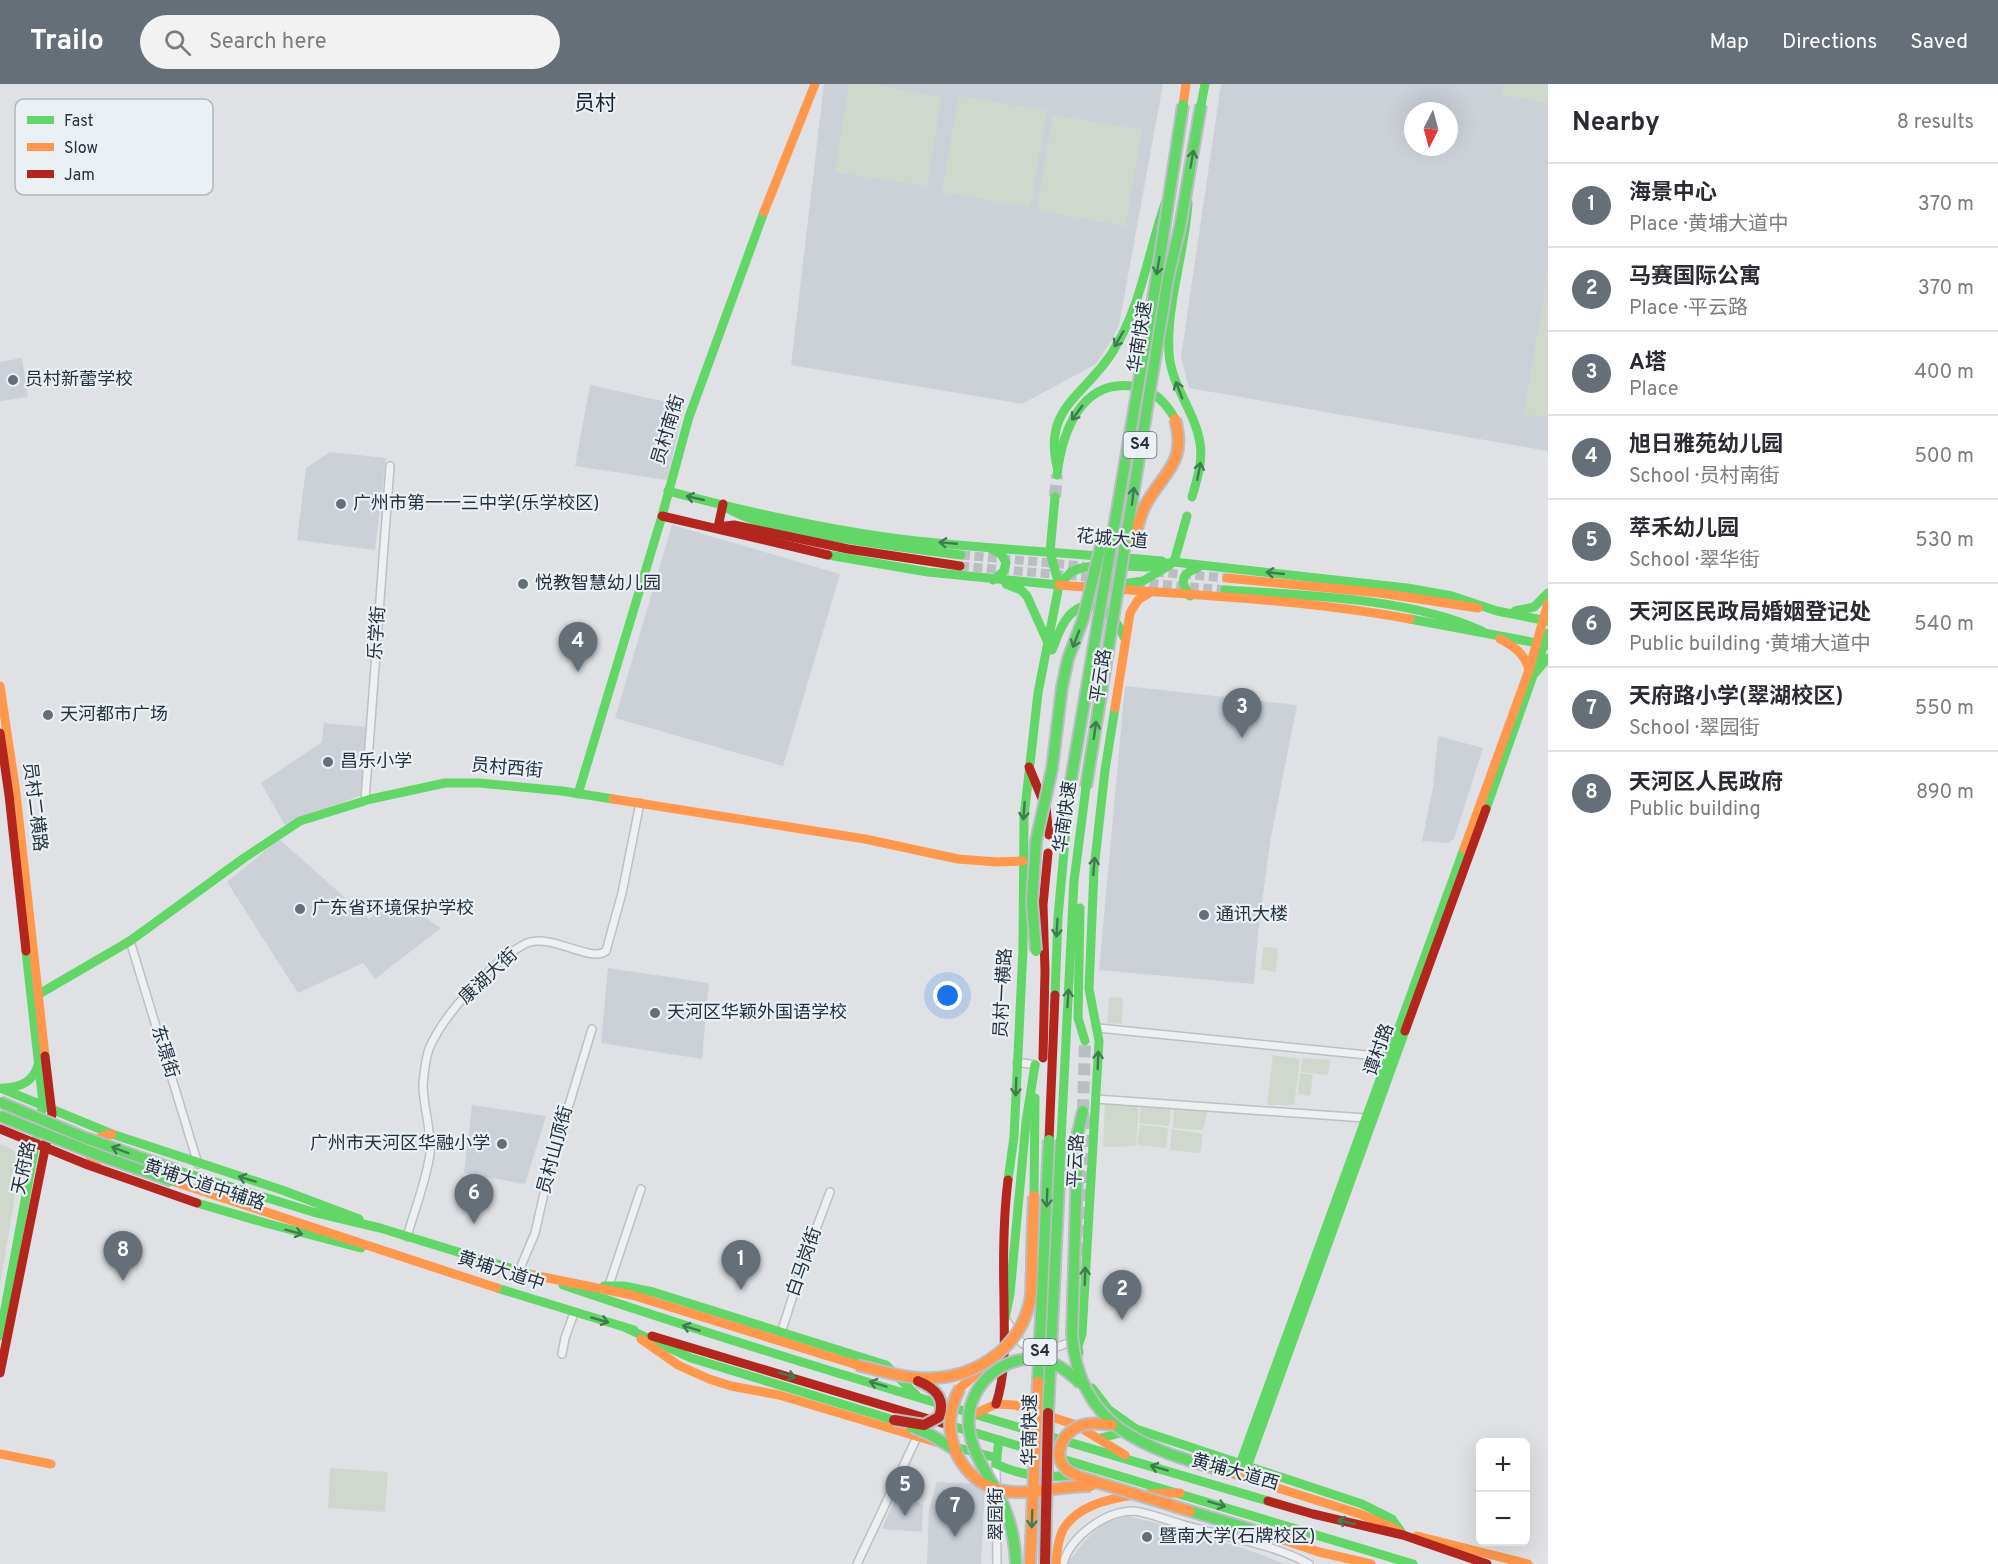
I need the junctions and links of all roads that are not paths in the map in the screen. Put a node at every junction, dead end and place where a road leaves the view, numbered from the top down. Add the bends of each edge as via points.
1 (815, 84) edge
2 (1186, 84) edge
3 (1205, 84) edge
4 (1188, 181) junction
5 (1172, 185) junction
6 (1124, 461) junction
7 (390, 466) dead end
8 (668, 491) junction
9 (1055, 496) tunnel mouth
10 (1192, 497) dead end
11 (723, 504) junction
12 (663, 516) junction
13 (1187, 516) dead end
14 (718, 527) junction
15 (988, 547) junction
16 (1048, 551) junction
17 (1174, 562) junction
18 (1202, 566) junction
19 (1227, 578) tunnel mouth
20 (993, 579) junction
21 (1059, 585) junction
22 (1225, 590) tunnel mouth
23 (1151, 592) junction
24 (1548, 593) edge
25 (1190, 596) junction
26 (1548, 603) edge
27 (1114, 610) junction
28 (1497, 611) junction
29 (1546, 620) edge
30 (1486, 633) junction
31 (1548, 633) edge
32 (1125, 639) junction
33 (1543, 644) edge
34 (1049, 645) junction
35 (1548, 658) edge
36 (1044, 670) junction
37 (1532, 672) junction
38 (0, 686) edge
39 (0, 732) edge
40 (1029, 766) junction
41 (1086, 788) junction
42 (578, 794) junction
43 (365, 800) junction
44 (640, 803) junction
45 (1049, 835) dead end
46 (1048, 853) dead end
47 (1023, 861) junction
48 (130, 941) junction
49 (39, 994) junction
50 (1098, 1028) junction
51 (592, 1029) dead end
52 (1085, 1041) tunnel mouth
53 (1387, 1057) junction
54 (39, 1062) junction
55 (1017, 1062) junction
56 (1035, 1065) junction
57 (0, 1088) edge
58 (1096, 1099) junction
59 (0, 1102) edge
60 (47, 1109) junction
61 (1083, 1111) dead end
62 (0, 1116) edge
63 (1365, 1118) junction
64 (0, 1129) edge
65 (112, 1134) junction
66 (1049, 1140) junction
67 (41, 1146) junction
68 (198, 1164) junction
69 (99, 1169) junction
70 (640, 1189) dead end
71 (830, 1192) dead end
72 (380, 1228) junction
73 (407, 1237) junction
74 (404, 1258) junction
75 (519, 1271) junction
76 (533, 1275) junction
77 (589, 1286) junction
78 (609, 1286) junction
79 (574, 1313) junction
80 (1005, 1318) junction
81 (626, 1328) junction
82 (781, 1333) junction
83 (1082, 1334) junction
84 (0, 1336) edge
85 (1016, 1336) junction
86 (562, 1354) dead end
87 (988, 1364) junction
88 (857, 1365) junction
89 (0, 1373) edge
90 (1086, 1389) junction
91 (919, 1397) junction
92 (996, 1404) junction
93 (974, 1414) junction
94 (894, 1420) junction
95 (1112, 1425) junction
96 (1136, 1429) junction
97 (917, 1437) junction
98 (1101, 1438) junction
99 (999, 1440) junction
100 (0, 1454) edge
101 (1133, 1460) junction
102 (997, 1461) junction
103 (51, 1464) dead end
104 (1243, 1466) junction
105 (1100, 1470) junction
106 (989, 1482) junction
107 (1130, 1493) junction
108 (1180, 1493) junction
109 (1403, 1535) junction
110 (1347, 1561) edge
111 (857, 1564) edge
112 (997, 1564) edge
113 (1016, 1564) edge
114 (1030, 1564) edge
115 (1045, 1564) edge
116 (1056, 1564) edge
117 (1063, 1564) edge
118 (1309, 1564) edge
119 (1371, 1564) edge
120 (1413, 1564) edge
121 (1487, 1564) edge
122 (1528, 1564) edge

1 - 8 main road, 员村南街 via 689,417
2 - 5 main road, 华南快速 / S4, bridge
4 -> 3 main road, 华南快速 / S4, bridge
10 -> 4 main road, bridge via 1200,444 1169,356 1174,300 1188,228
27 -> 4 main road, 华南快速 / S4, bridge via 1168,278
5 -> 6 main road, 华南快速 / S4, bridge
5 - 27 main road, bridge via 1156,223 1129,321 1105,363 1061,417 1053,438 1057,471 1061,445 1080,408 1099,391 1122,386 1133,386 1161,398 1175,418 1177,458 1143,512
6 -> 56 main road, bridge via 1083,619 1068,659 1034,856
6 -> 66 main road, 华南快速 / S4, bridge via 1070,786 1058,917
7 - 43 street, 乐学街
11 -> 8 main road, 花城大道
8 - 12 main road, 员村南街
9 - 16 main road
11 - 14 main road
11 - 14 main road, 花城大道 via 734,514 795,529 961,560 848,549 734,525
15 -> 11 main road, 花城大道 via 872,534
12 - 14 main road, 花城大道
12 - 42 main road, 员村南街
13 - 17 main road
14 - 20 main road, 花城大道 via 850,560
15 - 16 main road, 花城大道
15 - 20 main road via 1006,562 1004,571
16 - 17 main road, 花城大道
16 - 21 main road
17 - 18 main road, 花城大道
17 - 21 main road via 1143,581
17 - 21 main road via 1147,567 1081,568
18 - 25 main road via 1188,571 1183,578
28 -> 18 main road, 花城大道 via 1452,596 1407,588
19 - 28 main road, 花城大道 via 1380,593
20 - 21 main road, 花城大道
20 - 34 main road via 1027,596
21 - 23 main road, 花城大道
21 - 34 main road, 员村一横路
22 - 30 main road, 花城大道 via 1327,597 1418,610 1460,620
23 - 25 main road, 花城大道
23 - 32 main road, 平云路 via 1138,600 1130,613
24 - 28 main road via 1538,605 1528,609
25 - 30 main road, 花城大道 via 1376,613
26 - 29 main road
41 -> 27 main road, 华南快速 / S4, bridge
28 - 29 main road, 花城大道
29 - 33 main road
30 - 33 main road, 花城大道
30 - 37 main road via 1518,651
31 - 33 main road
32 - 36 main road via 1108,612 1080,607 1068,617
50 -> 32 main road, 平云路 via 1089,988 1094,869
33 - 37 main road, 谭村路
34 - 36 main road, 员村一横路
35 - 37 main road
36 - 40 main road, 员村一横路
37 - 53 main road, 谭村路
37 - 104 main road, 谭村路
38 - 49 main road, 员村二横路
39 - 54 main road, 员村二横路
40 - 45 main road via 1046,808
40 -> 47 main road, 员村一横路
41 - 52 main road via 1079,866 1078,1018
115 -> 41 main road, 华南快速 / S4, bridge via 1049,1363 1064,1056 1074,881
42 - 43 main road, 员村西街 via 462,782
42 - 44 main road, 员村西街
43 - 48 main road, 员村西街 via 314,815 282,831
44 - 47 main road, 员村西街 via 865,839 958,859
44 - 73 street, 康湖大街 via 606,951 597,955 543,941 523,945 485,976 433,1041 423,1083 430,1152
46 - 66 main road via 1043,905 1044,1083
47 - 55 main road, 员村一横路
48 - 49 main road, 员村西街
48 - 68 street, 东璟街
49 - 60 main road, 员村二横路
50 - 53 street
58 -> 50 main road, 平云路
51 - 75 street, 员村山顶街 via 552,1161 536,1233
53 - 63 main road, 谭村路
54 - 57 main road via 30,1081 14,1088
54 - 60 main road, 员村二横路
55 - 56 street
55 -> 80 main road, 员村一横路 via 1014,1137 1005,1205
56 - 80 main road
56 - 85 main road, bridge via 1031,1294
57 - 60 main road, 黄埔大道中辅路
58 - 63 street
83 -> 58 main road, 平云路
72 -> 59 main road, 黄埔大道中, bridge via 176,1170
60 - 65 main road, 黄埔大道中辅路
60 - 67 main road, 天府路
61 - 90 main road, bridge via 1078,1132 1072,1335 1075,1362
62 - 74 main road, 黄埔大道中, bridge via 98,1155
63 - 104 main road, 谭村路
64 - 67 main road, 黄埔大道中辅路
65 - 68 main road, 黄埔大道中辅路
65 - 69 main road via 99,1136 91,1144 89,1155
66 -> 114 main road, 华南快速 / S4, bridge
67 - 69 main road, 黄埔大道中辅路
67 - 84 main road, 天府路
67 - 89 main road, 天府路
72 -> 68 main road, 黄埔大道中辅路 via 305,1198
69 -> 74 main road, 黄埔大道中辅路 via 279,1228
70 - 78 street
71 - 82 street, 白马岗街
72 - 73 main road, 黄埔大道中
73 - 75 main road, 黄埔大道中
74 - 79 main road, 黄埔大道中
75 - 76 main road, 黄埔大道中
76 - 77 main road
91 -> 76 main road, 黄埔大道中
77 - 78 main road
77 - 88 main road via 645,1299
78 - 82 main road via 653,1292
79 -> 81 main road, 黄埔大道中
79 - 86 street
80 - 85 street
80 - 92 main road, 员村一横路 via 1001,1389
81 - 94 main road via 691,1358
81 - 97 main road via 687,1370 731,1386 779,1395
81 -> 99 main road, 黄埔大道中
82 - 91 main road via 886,1365
83 - 85 street via 1065,1345 1040,1349 1026,1346
83 - 96 main road, 平云路 via 1078,1346 1092,1388 1109,1410
85 - 87 main road, bridge
87 - 88 main road, bridge via 932,1378
87 - 107 main road, bridge via 963,1385 951,1410 954,1449 973,1476 988,1487 1011,1494 1073,1485
88 - 94 main road, bridge via 923,1382 938,1392 942,1408 932,1422 920,1425
90 - 95 main road, bridge
90 - 106 main road, bridge via 1061,1366 1036,1359 1008,1364 986,1379 972,1400 968,1426 973,1449
91 - 93 main road, 黄埔大道中
92 - 93 main road
92 - 98 main road via 1015,1405 1059,1419
93 - 101 main road, 黄埔大道西
94 - 106 main road, bridge via 949,1445
95 - 107 main road, bridge via 1094,1422 1073,1428 1061,1443 1062,1462 1076,1476
95 - 109 main road, bridge via 1149,1447 1360,1514
96 - 98 main road
96 - 104 main road, 平云路
97 - 102 main road
97 - 111 street
98 - 101 main road
99 - 102 main road
99 - 105 main road, 黄埔大道西
100 - 103 main road
109 -> 101 main road, 黄埔大道西 via 1313,1514
102 - 105 main road via 1020,1474 1052,1479
102 - 112 street, 翠园街
104 - 109 main road, 平云路 via 1376,1510 1396,1523
105 - 108 main road, 黄埔大道西
106 - 113 main road, bridge via 1007,1515
107 - 110 main road, bridge
108 - 116 main road via 1127,1497 1098,1504 1078,1515 1066,1526
108 -> 120 main road, 黄埔大道西
109 - 121 main road, 黄埔大道西
109 - 122 main road
110 - 119 main road
117 - 118 street via 1068,1550 1090,1528 1107,1518 1134,1511 1265,1547

